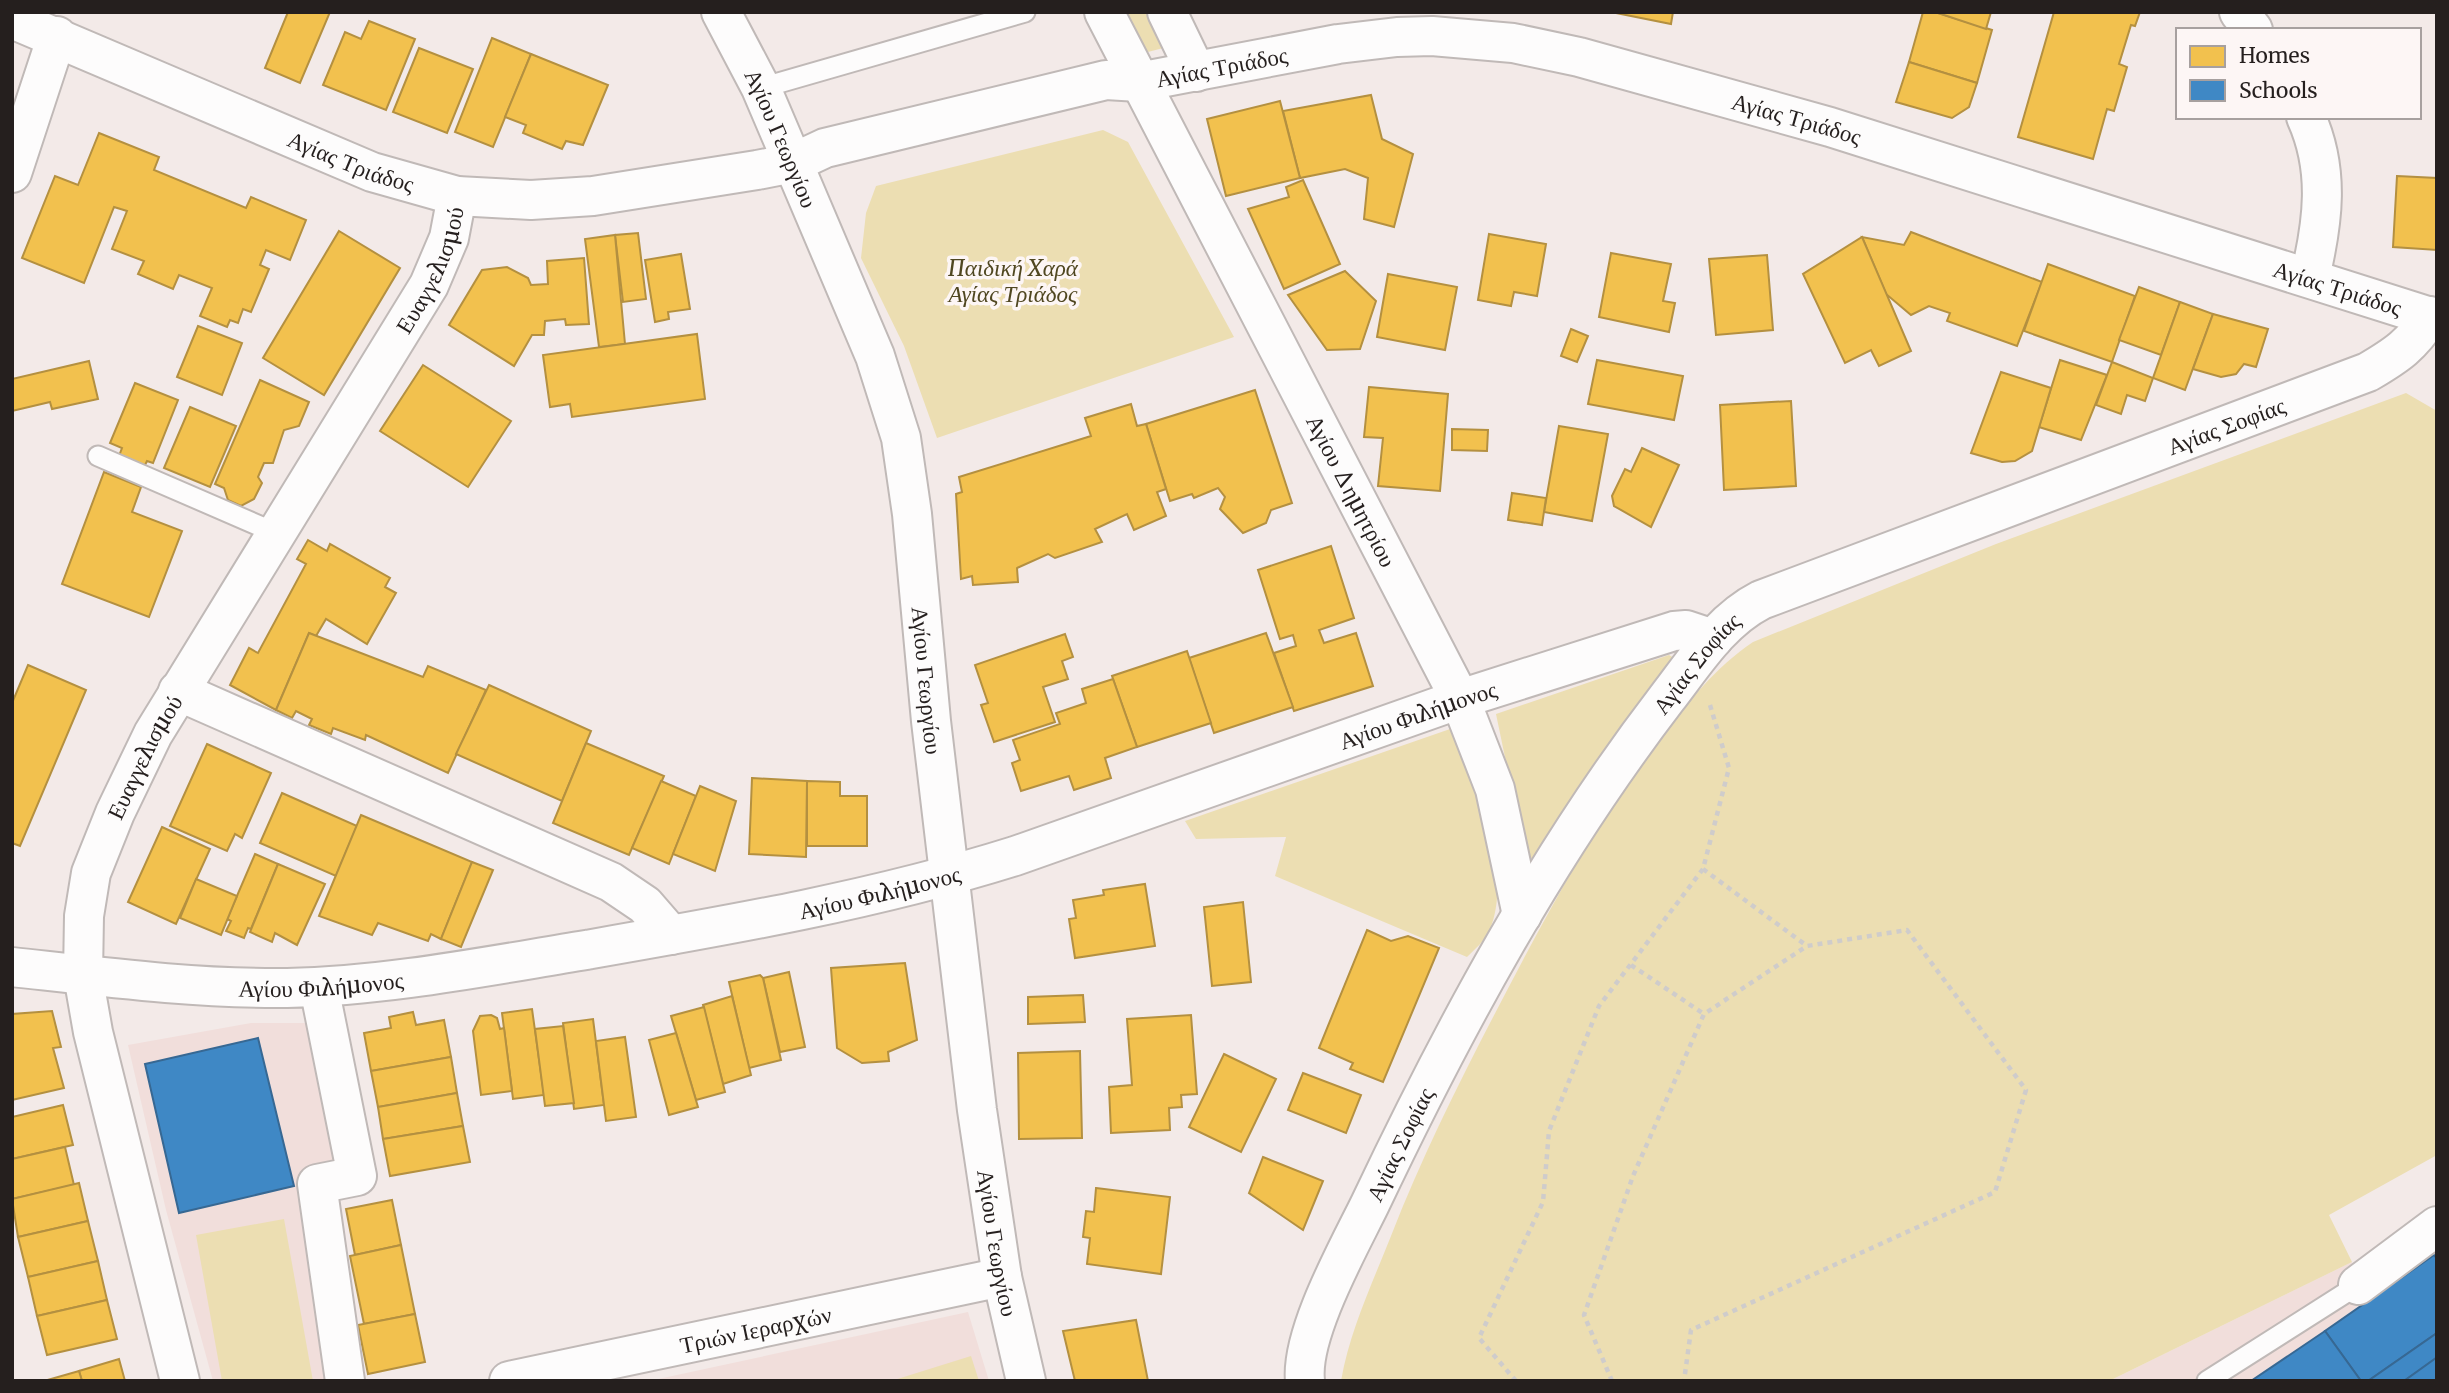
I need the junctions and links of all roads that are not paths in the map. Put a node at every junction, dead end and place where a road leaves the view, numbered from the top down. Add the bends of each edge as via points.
1 (721, 12) edge
2 (1025, 12) edge
3 (1104, 12) edge
4 (1167, 12) edge
5 (2239, 12) edge
6 (12, 19) edge
7 (2251, 28) edge
8 (57, 36) junction
9 (1196, 72) junction
10 (1139, 82) junction
11 (761, 88) junction
12 (2307, 119) edge
13 (793, 163) junction
14 (12, 173) edge
15 (457, 195) junction
16 (2309, 277) junction
17 (2433, 318) edge
18 (98, 456) dead end
19 (276, 533) junction
20 (1702, 653) junction
21 (178, 691) junction
22 (1460, 699) junction
23 (950, 877) junction
24 (1522, 915) junction
25 (671, 935) junction
26 (12, 967) edge
27 (83, 975) junction
28 (319, 987) junction
29 (2437, 1226) edge
30 (1002, 1278) junction
31 (2358, 1285) joint
32 (180, 1381) edge
33 (345, 1381) edge
34 (509, 1381) edge
35 (1026, 1381) edge
36 (1305, 1381) edge
37 (2207, 1381) edge

1 - 11 street, Αγίου Γεωργίου
2 - 11 lane
3 - 10 street, Αγίου Δημητρίου
4 - 9 street
5 - 7 street
6 - 8 street, Αγίας Τριάδος
8 - 14 street
8 - 15 street, Αγίας Τριάδος via 328,155 400,181
9 - 10 street, Αγίας Τριάδος
9 - 16 street, Αγίας Τριάδος via 1397,37 1513,43 1591,60 1829,127
10 - 13 street, Αγίας Τριάδος via 1099,106 830,174
10 - 22 street, Αγίου Δημητρίου
11 - 13 street, Αγίου Γεωργίου
12 - 16 street via 2320,158 2323,200
13 - 15 street, Αγίας Τριάδος via 593,196 520,200
13 - 23 street, Αγίου Γεωργίου via 875,356 901,438
15 - 19 street, Ευαγγελισμού via 449,238 429,285
16 - 17 street, Αγίας Τριάδος
17 - 20 street, Αγίας Σοφίας via 2396,356 2368,372 1761,600 1736,615
18 - 19 lane
19 - 21 street, Ευαγγελισμού
20 - 22 street, Αγίου Φιλήμονος via 1686,631 1674,631
20 - 24 street, Αγίας Σοφίας via 1596,795
21 - 25 street via 611,882 639,900
21 - 27 street, Ευαγγελισμού via 132,777 92,873 83,916
22 - 23 street, Αγίου Φιλήμονος
22 - 24 street, Αγίου Δημητρίου via 1495,789
23 - 25 street, Αγίου Φιλήμονος
23 - 30 street, Αγίου Γεωργίου
24 - 36 street, Αγίας Σοφίας via 1418,1104 1344,1258 1307,1349
25 - 28 street, Αγίου Φιλήμονος via 483,967
26 - 27 street, Αγίου Φιλήμονος
27 - 28 street, Αγίου Φιλήμονος via 240,987
27 - 32 street, Ευαγγελισμού via 93,1032
28 - 33 street via 357,1176 317,1184
29 - 31 street
30 - 34 street, Τριών Ιεραρχών
30 - 35 street, Αγίου Γεωργίου
31 - 37 lane

